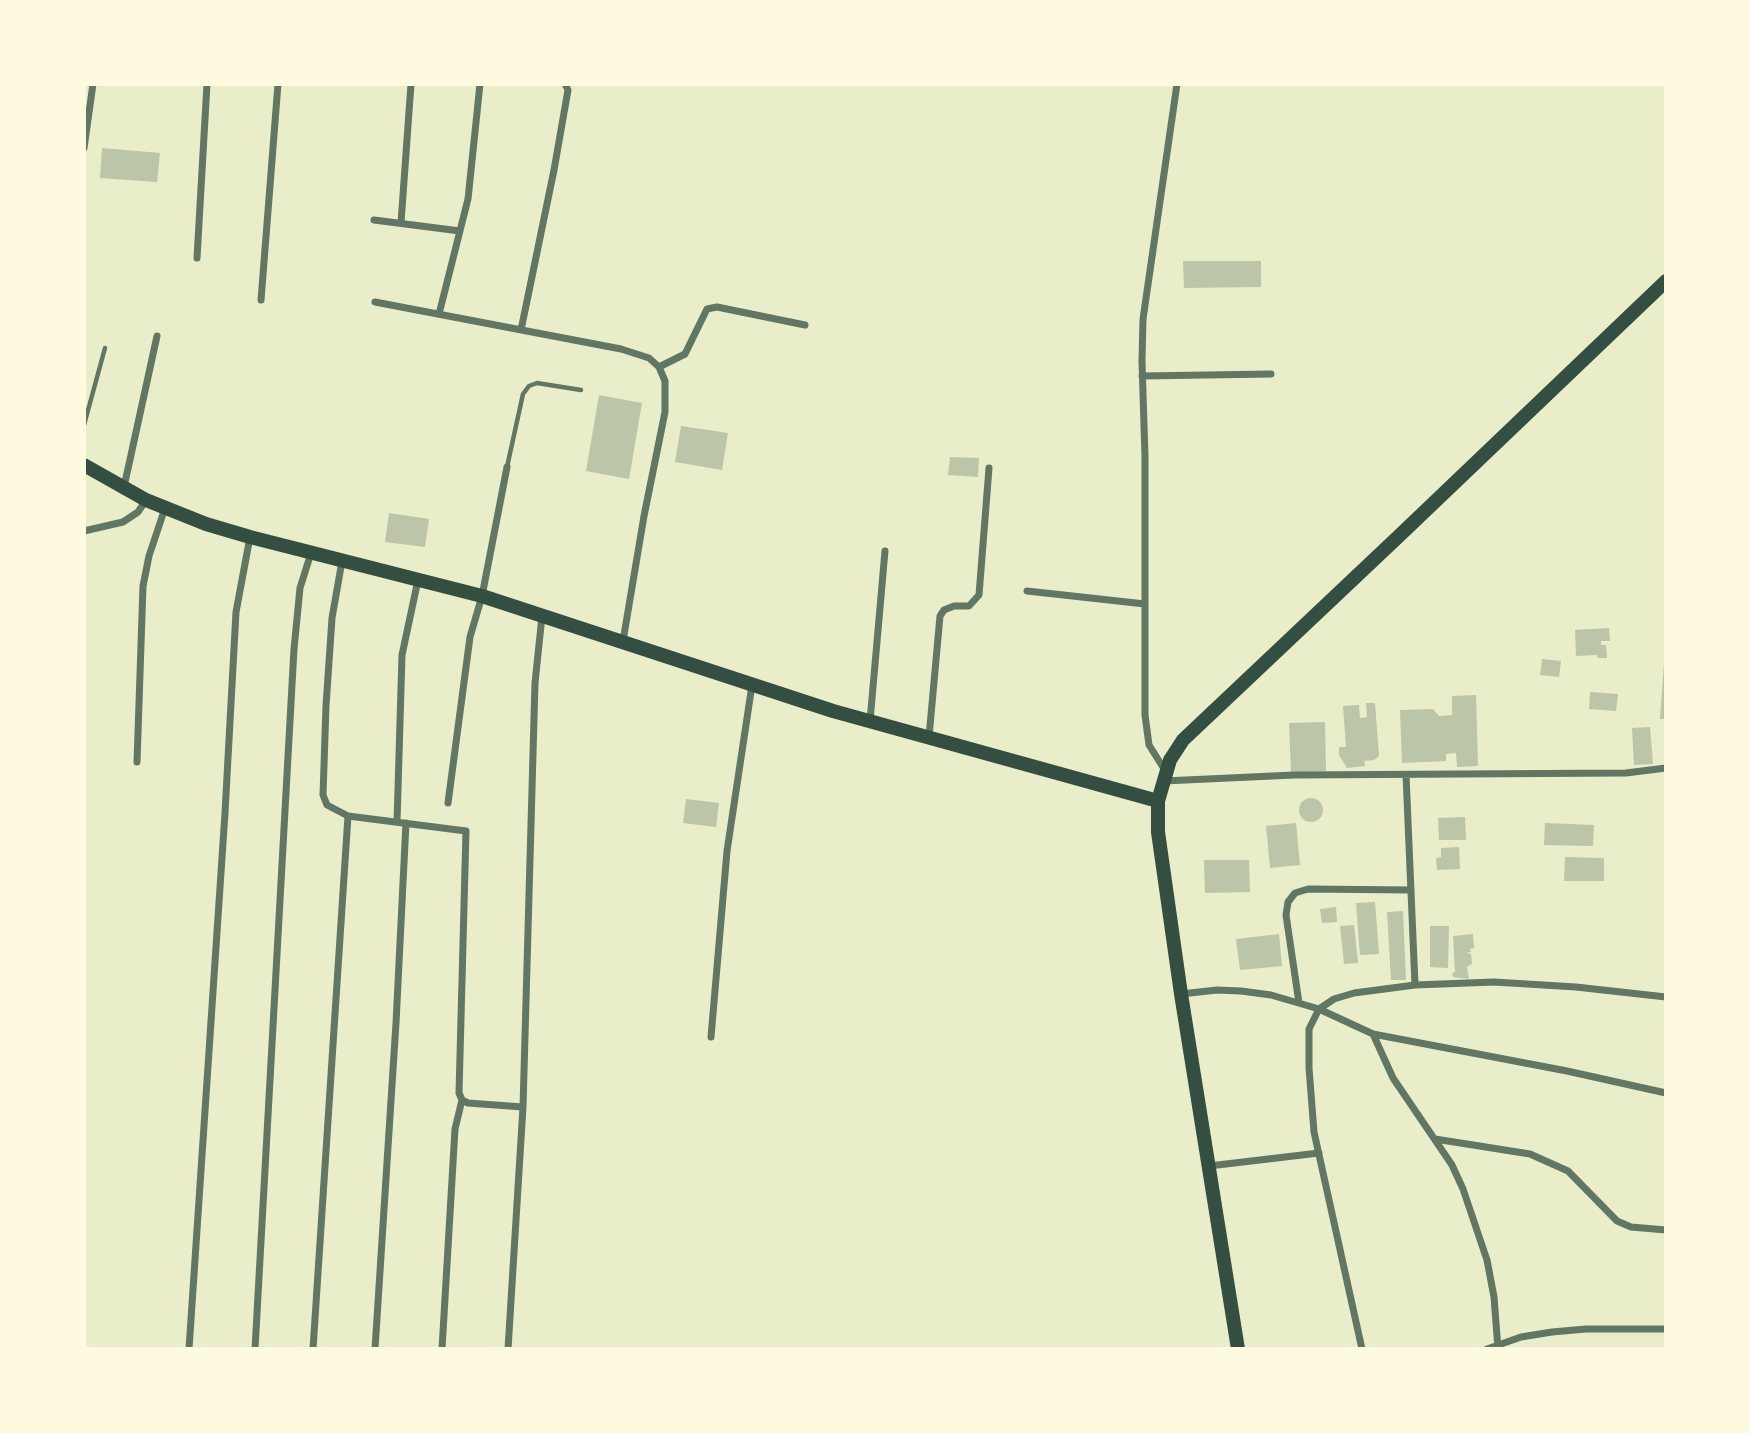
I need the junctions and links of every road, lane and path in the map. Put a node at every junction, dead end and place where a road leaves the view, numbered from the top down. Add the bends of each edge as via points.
1 (93, 84) edge
2 (207, 84) edge
3 (278, 84) edge
4 (411, 84) edge
5 (480, 84) edge
6 (565, 84) edge
7 (1177, 84) edge
8 (86, 122) edge
9 (84, 148) edge
10 (374, 220) dead end
11 (401, 223) junction
12 (460, 231) junction
13 (197, 258) dead end
14 (1666, 281) edge
15 (261, 300) dead end
16 (375, 302) dead end
17 (439, 314) junction
18 (805, 325) dead end
19 (521, 330) junction
20 (157, 336) dead end
21 (105, 348) dead end
22 (659, 367) junction
23 (1271, 374) dead end
24 (1142, 376) junction
25 (582, 390) dead end
26 (84, 425) edge
27 (84, 465) edge
28 (507, 467) joint
29 (989, 468) dead end
30 (124, 488) junction
31 (146, 500) junction
32 (165, 508) junction
33 (84, 531) edge
34 (250, 537) junction
35 (885, 551) dead end
36 (311, 552) junction
37 (342, 560) junction
38 (418, 579) junction
39 (1027, 591) dead end
40 (482, 596) junction
41 (1145, 604) junction
42 (542, 615) junction
43 (623, 641) junction
44 (752, 684) junction
45 (870, 722) junction
46 (929, 738) junction
47 (137, 762) dead end
48 (1666, 768) edge
49 (1406, 775) junction
50 (1165, 777) junction
51 (1158, 801) junction
52 (448, 803) dead end
53 (348, 816) junction
54 (397, 822) junction
55 (406, 823) junction
56 (1411, 891) junction
57 (1415, 985) junction
58 (1181, 995) junction
59 (1666, 997) edge
60 (1299, 1003) junction
61 (1319, 1009) junction
62 (1373, 1034) junction
63 (711, 1037) dead end
64 (1666, 1093) edge
65 (462, 1100) junction
66 (523, 1107) junction
67 (1435, 1139) junction
68 (1319, 1153) junction
69 (1208, 1166) junction
70 (1666, 1230) edge
71 (1666, 1329) edge
72 (1498, 1346) edge
73 (190, 1349) edge
74 (255, 1349) edge
75 (313, 1349) edge
76 (375, 1349) edge
77 (442, 1349) edge
78 (508, 1349) edge
79 (1238, 1349) edge
80 (1362, 1349) edge
81 (1487, 1349) edge

1 - 8 street
2 - 13 street
3 - 15 street
4 - 11 street
5 - 12 street via 472,172
6 - 19 street via 568,90
7 - 24 street via 1143,319
8 - 9 street
10 - 11 street
11 - 12 street
12 - 17 street
14 - 50 main road via 1183,740
16 - 17 street
17 - 19 street
18 - 22 street via 717,307 707,309 685,354
19 - 22 street via 621,349 649,358
20 - 30 street
21 - 26 lane
22 - 43 street via 665,381 666,412
23 - 24 street
24 - 41 street
25 - 28 lane via 537,383 529,386 523,394
27 - 30 main road
28 - 40 street
29 - 46 street via 979,594 969,606 944,610 940,616
30 - 31 main road
31 - 32 main road
31 - 33 street via 122,522
32 - 34 main road
32 - 47 street via 143,586
34 - 36 main road
34 - 73 street via 236,612
35 - 45 street
36 - 37 main road
36 - 74 street via 300,588 294,649
37 - 38 main road
37 - 53 street via 332,618 323,784 327,805
38 - 40 main road
38 - 54 street via 402,655
39 - 41 street
40 - 42 main road
40 - 52 street via 470,638
41 - 50 street via 1146,732
42 - 43 main road
42 - 66 street via 535,682
43 - 44 main road
44 - 45 main road
44 - 63 street via 727,850
45 - 46 main road
46 - 51 main road
48 - 49 street via 1626,773
49 - 50 street
49 - 56 street
50 - 51 main road
51 - 58 main road via 1158,832
53 - 54 street
53 - 75 street
54 - 55 street
55 - 65 street via 466,831
55 - 76 street
56 - 57 street
56 - 60 street via 1308,889 1295,893 1286,915
57 - 59 street via 1494,982
57 - 61 street via 1344,995
58 - 60 street via 1241,991
58 - 69 main road
60 - 61 street
61 - 62 street
61 - 68 street via 1310,1030 1309,1068
62 - 64 street
62 - 67 street via 1393,1078
65 - 66 street
65 - 77 street via 455,1129
66 - 78 street
67 - 70 street via 1530,1154 1567,1171 1616,1221
67 - 72 street via 1463,1189 1487,1260
68 - 69 street
68 - 80 street
69 - 79 main road
71 - 72 street via 1552,1332
72 - 81 street

